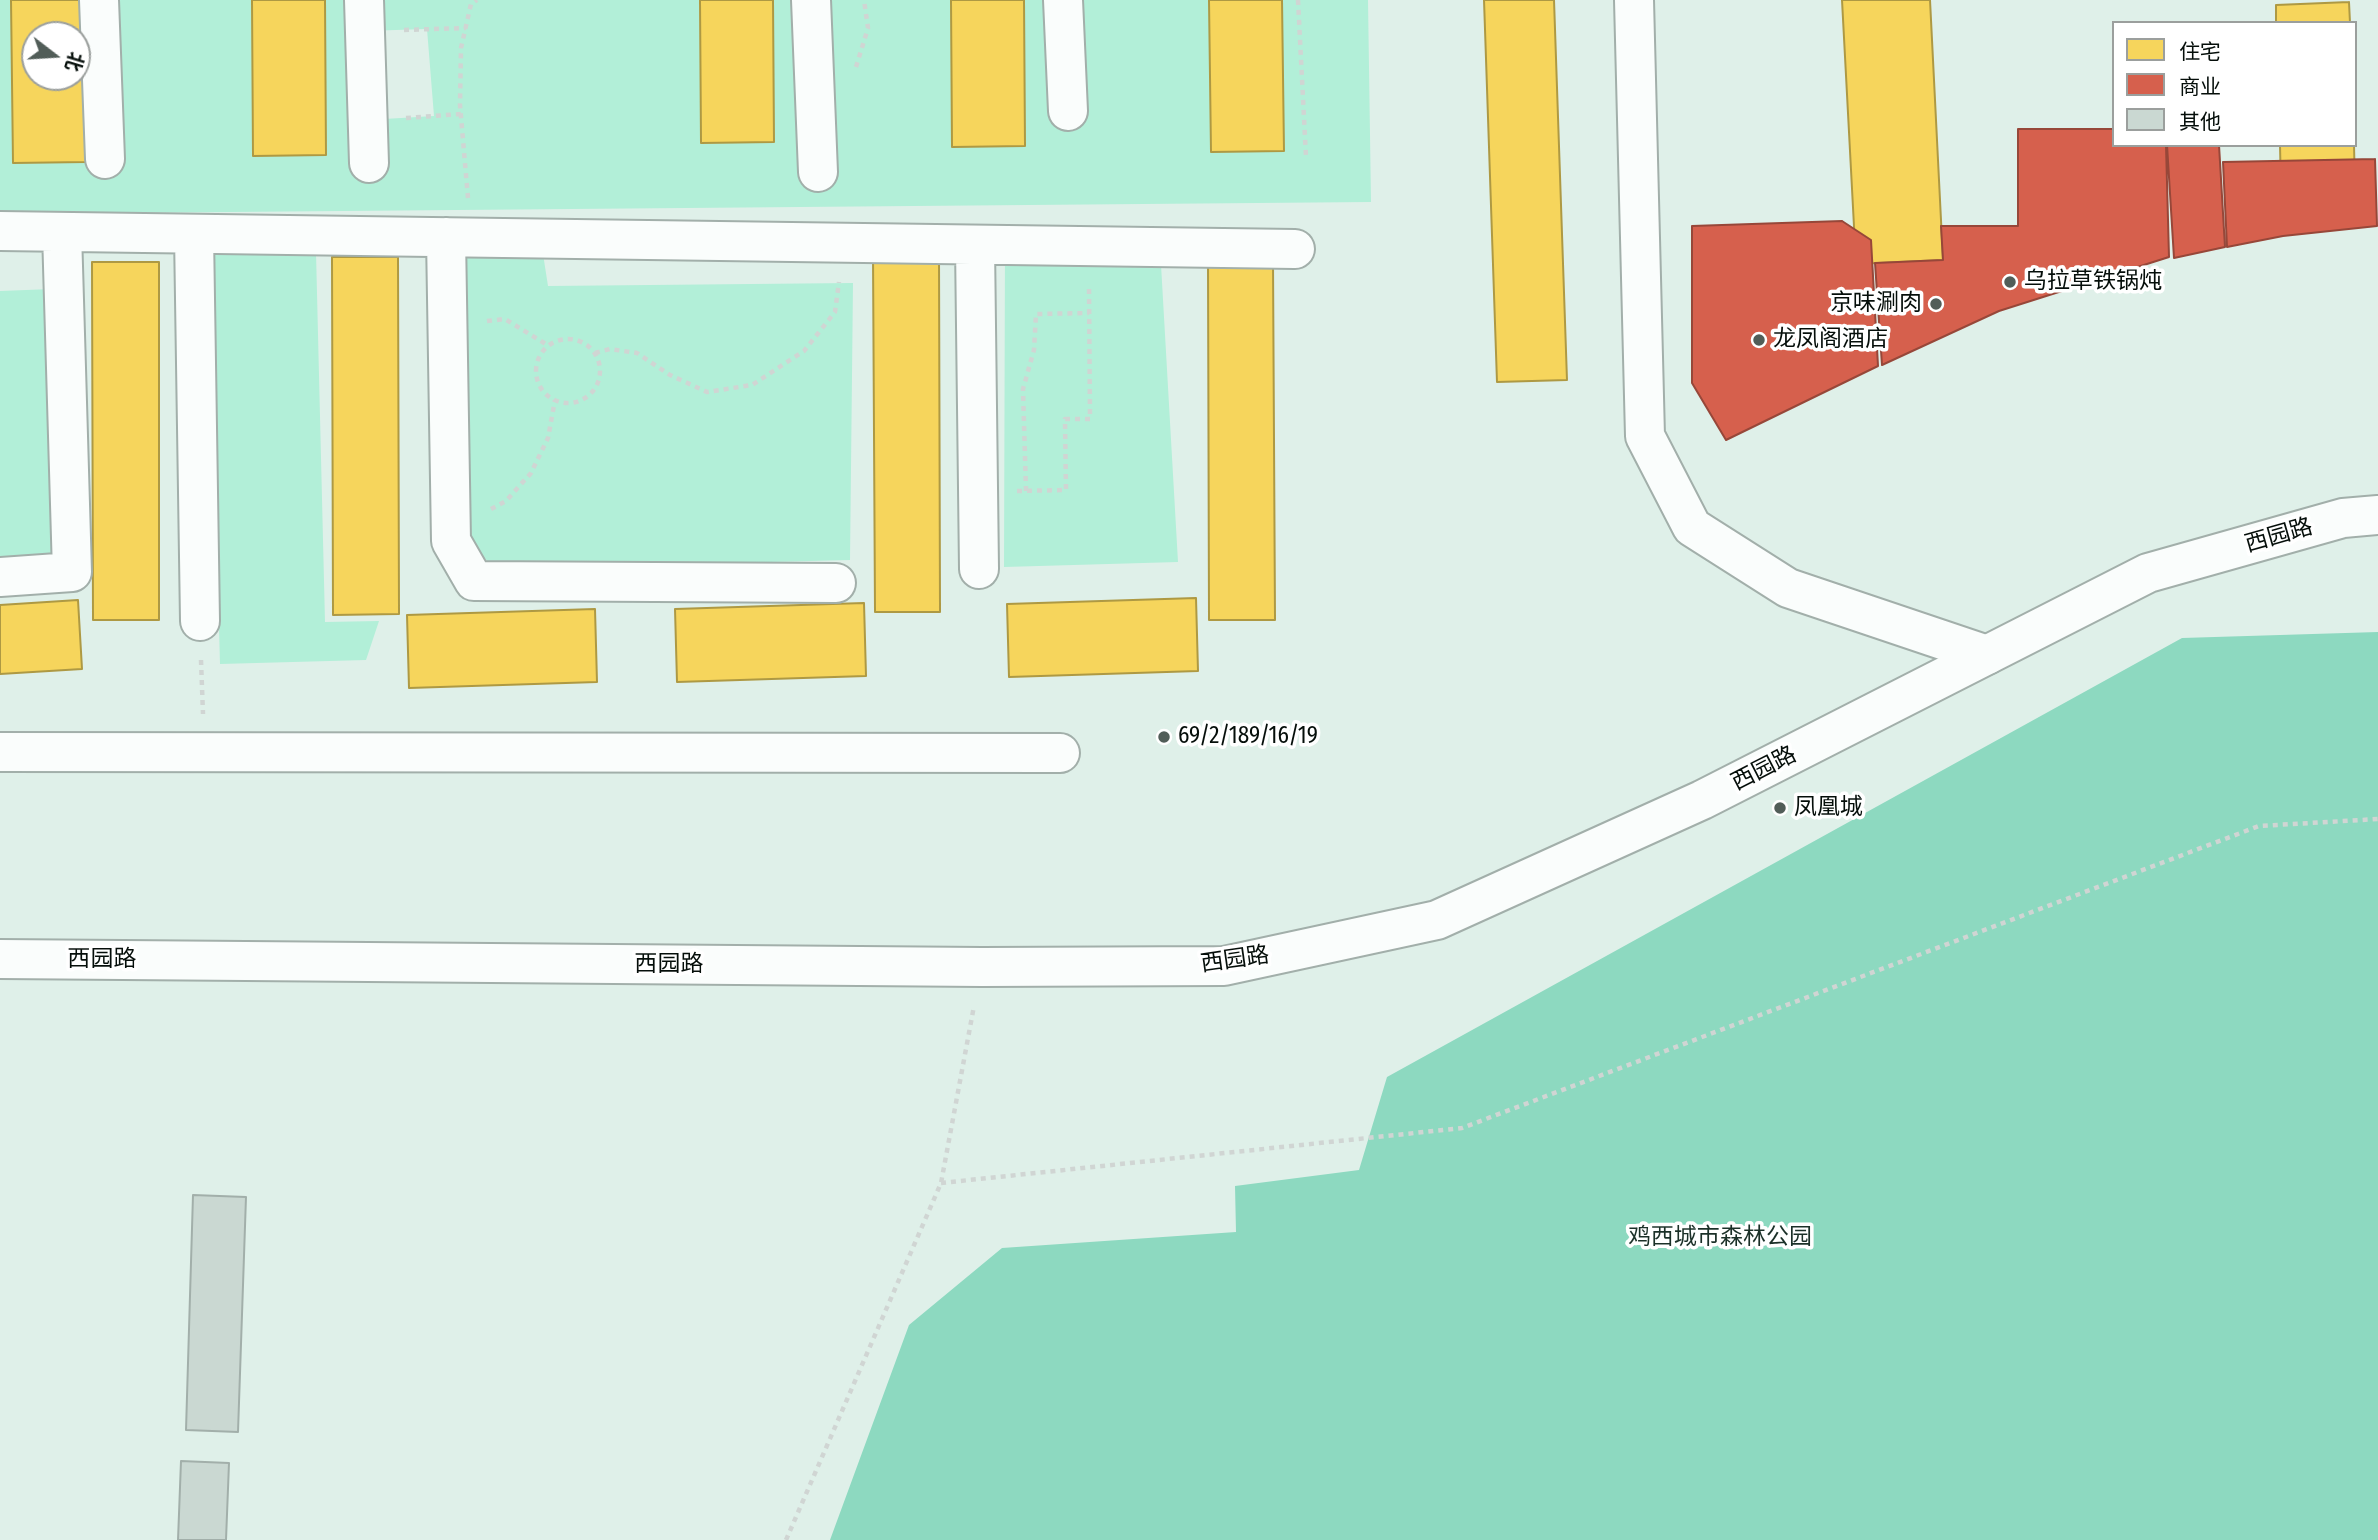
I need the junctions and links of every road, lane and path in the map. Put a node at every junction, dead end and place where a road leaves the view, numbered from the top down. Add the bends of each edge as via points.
1 (99, 0) edge
2 (477, 0) edge
3 (811, 0) edge
4 (1063, 0) edge
5 (1298, 0) edge
6 (1634, 0) edge
7 (364, 16) edge
8 (466, 28) junction
9 (1068, 111) dead end
10 (461, 114) junction
11 (368, 120) junction
12 (1307, 156) dead end
13 (105, 159) dead end
14 (369, 163) dead end
15 (818, 172) dead end
16 (0, 231) edge
17 (62, 232) junction
18 (194, 234) junction
19 (459, 237) junction
20 (844, 243) junction
21 (975, 245) junction
22 (1088, 246) junction
23 (1295, 249) dead end
24 (1089, 313) junction
25 (447, 324) junction
26 (549, 346) junction
27 (595, 353) junction
28 (555, 400) junction
29 (1026, 491) junction
30 (979, 492) junction
31 (2378, 515) edge
32 (450, 522) junction
33 (979, 569) dead end
34 (0, 577) edge
35 (836, 583) dead end
36 (200, 621) joint
37 (1987, 655) junction
38 (0, 752) edge
39 (204, 752) junction
40 (1060, 753) dead end
41 (2378, 819) edge
42 (0, 959) edge
43 (982, 967) junction
44 (941, 1184) junction
45 (786, 1540) edge

1 - 13 main road
2 - 8 path via 471,4
3 - 15 main road
4 - 9 main road
5 - 12 path
6 - 37 main road via 1645,436 1692,527 1788,588
7 - 8 path
7 - 11 main road
8 - 10 path via 461,48
10 - 11 path
10 - 19 path
11 - 14 main road
16 - 17 main road
17 - 18 main road
17 - 34 main road via 72,572
18 - 19 main road
18 - 36 main road
19 - 20 main road
19 - 25 main road
20 - 21 main road
20 - 27 path via 835,312 804,351 752,385 706,392 637,353 610,349
21 - 22 main road
21 - 30 main road
22 - 23 main road
22 - 24 path
24 - 29 path via 1036,314 1034,350 1024,389
24 - 29 path via 1090,419 1065,419 1066,490
25 - 26 path via 505,319
25 - 32 main road
26 - 27 path via 569,339
26 - 28 path via 537,362 536,373 538,383
27 - 28 path via 600,374 591,394 571,403
28 - 32 path via 548,438 531,472 506,501 478,516
29 - 30 path
30 - 33 main road
31 - 37 main road, 西园路 via 2343,518 2148,573
32 - 35 main road via 451,541 474,581
36 - 39 path
37 - 43 main road, 西园路 via 1702,800 1437,920 1224,966
38 - 39 main road
39 - 40 main road
41 - 44 path via 2259,826 1462,1128
42 - 43 main road, 西园路
43 - 44 path
44 - 45 path

